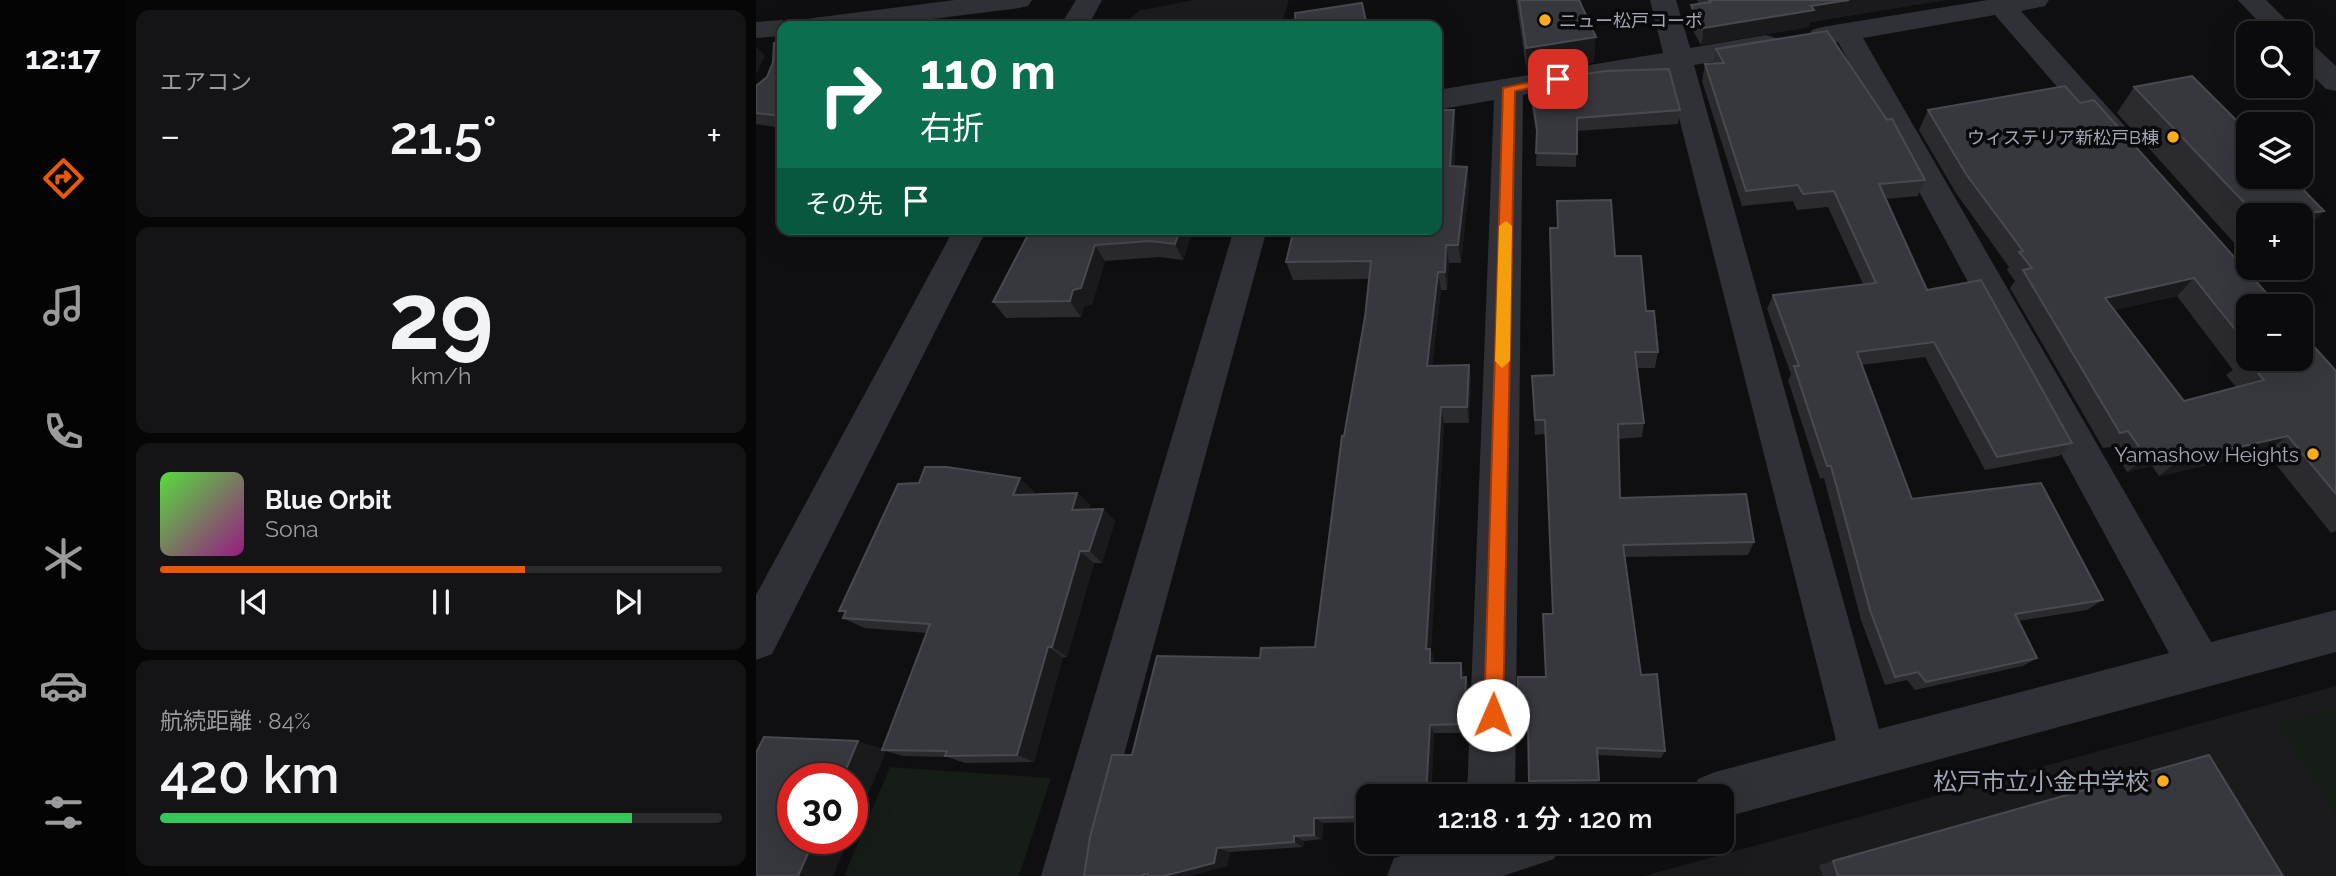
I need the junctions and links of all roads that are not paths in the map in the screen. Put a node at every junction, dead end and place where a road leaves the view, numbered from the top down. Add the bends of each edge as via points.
1 (1019, 0) edge
2 (1089, 0) edge
3 (1663, 0) edge
4 (2036, 0) edge
5 (2251, 0) edge
6 (2002, 6) junction
7 (853, 21) edge
8 (1077, 21) edge
9 (2273, 21) edge
10 (777, 28) edge
11 (756, 30) edge
12 (1846, 32) junction
13 (1678, 58) junction
14 (2313, 60) edge
15 (2336, 82) edge
16 (1509, 88) junction
17 (1442, 99) edge
18 (2139, 161) edge
19 (968, 235) edge
20 (1249, 235) edge
21 (2336, 631) edge
22 (756, 639) edge
23 (2200, 666) junction
24 (1864, 758) junction
25 (1491, 784) edge
26 (1734, 791) edge
27 (1472, 854) edge
28 (1066, 876) edge
29 (1412, 876) edge

1 - 7 street
2 - 8 street
3 - 13 street
4 - 6 street
5 - 9 street
6 - 12 street
6 - 18 street
10 - 11 street
12 - 13 street
12 - 23 street
13 - 16 street
13 - 24 street
14 - 15 street
16 - 17 street
16 - 25 street
19 - 22 street
20 - 28 street
21 - 23 street
23 - 24 street
24 - 26 street
27 - 29 street

